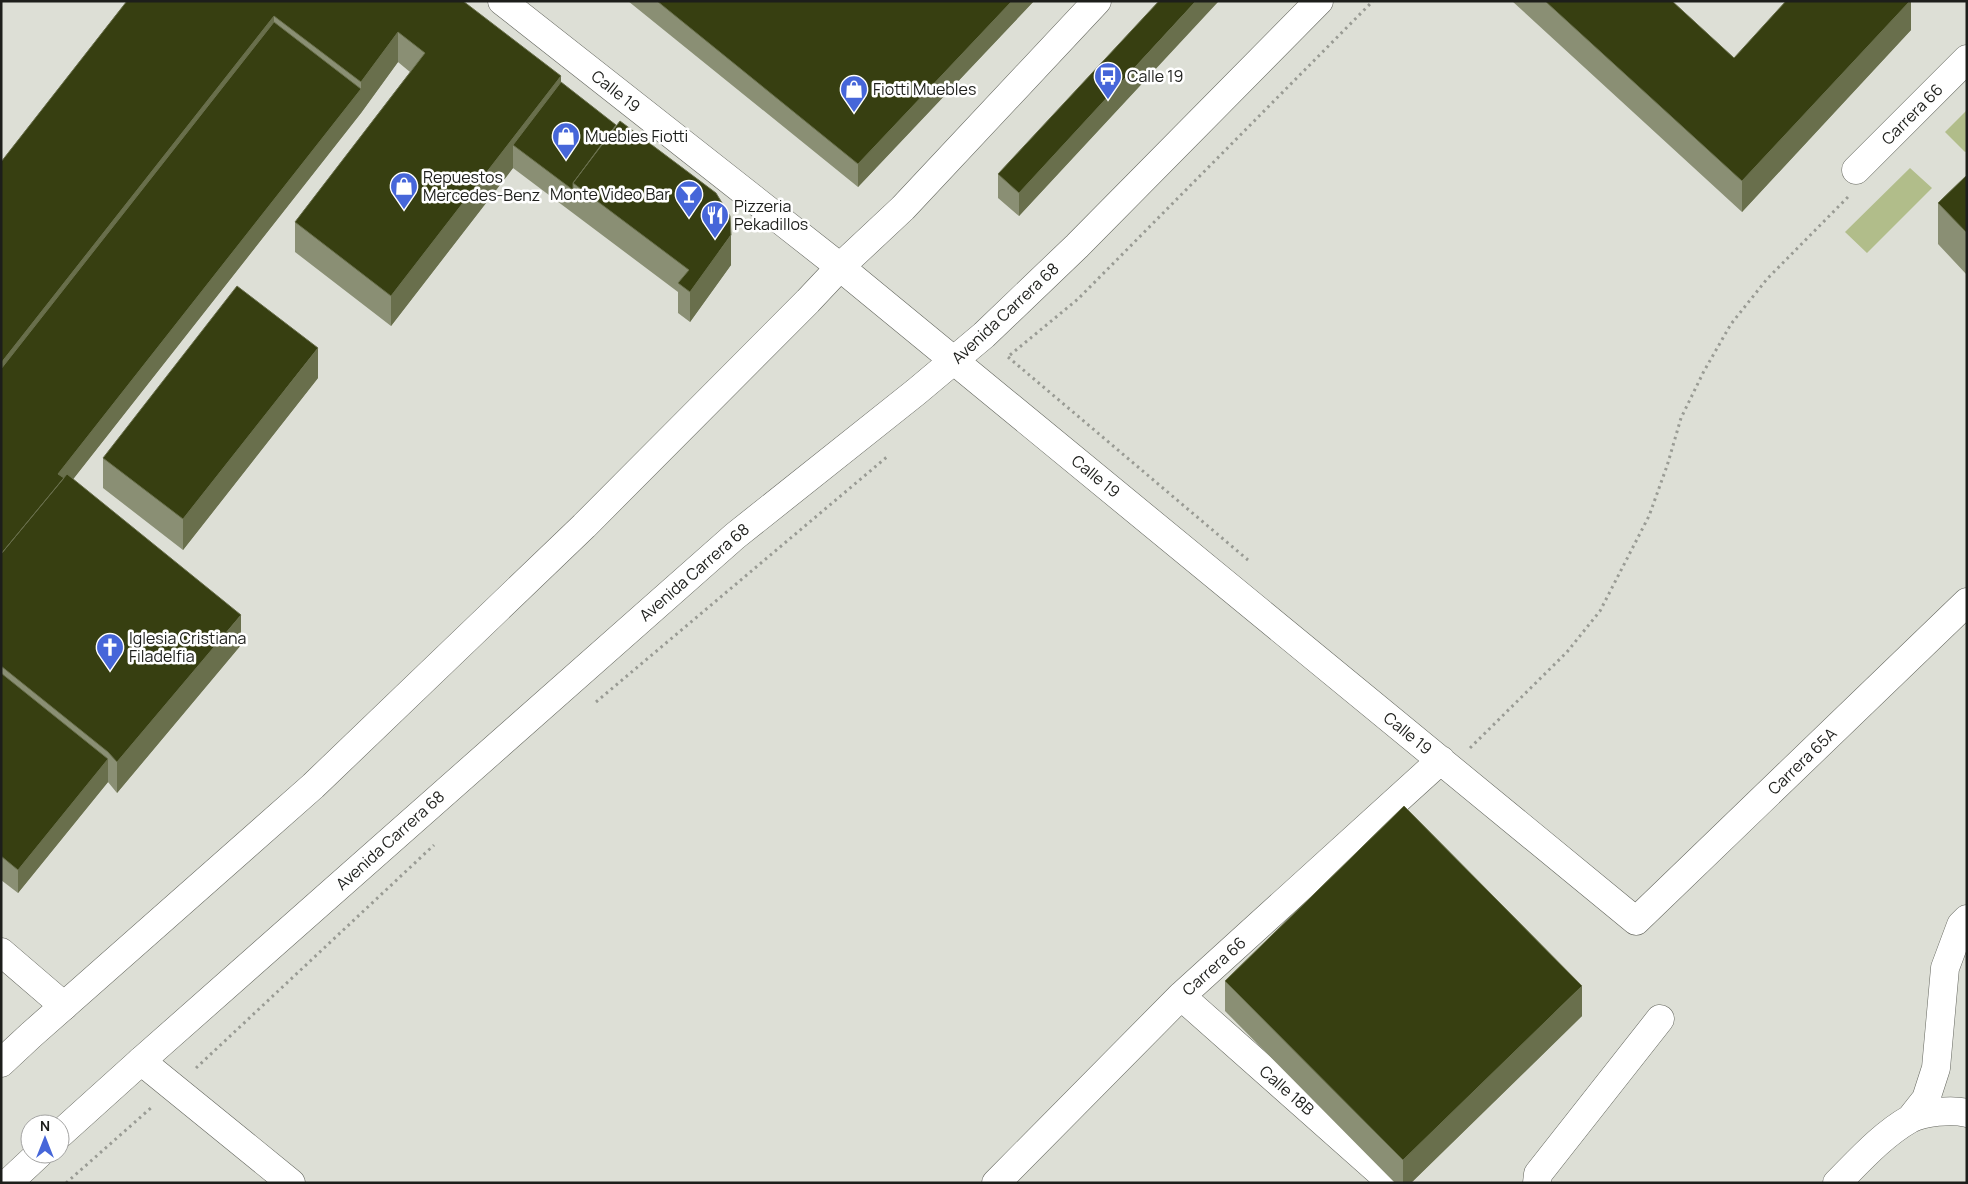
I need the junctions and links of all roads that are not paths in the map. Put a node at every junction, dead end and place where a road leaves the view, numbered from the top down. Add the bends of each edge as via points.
1 (502, 1) edge
2 (1096, 1) edge
3 (1319, 1) edge
4 (1967, 59) edge
5 (1856, 170) dead end
6 (840, 267) junction
7 (954, 360) junction
8 (1967, 602) edge
9 (1441, 760) junction
10 (1967, 920) edge
11 (1636, 921) joint
12 (1, 952) edge
13 (1181, 996) junction
14 (64, 1006) junction
15 (1660, 1019) dead end
16 (141, 1060) junction
17 (1, 1063) edge
18 (1967, 1113) edge
19 (1911, 1118) junction
20 (70, 1125) edge
21 (28, 1164) edge
22 (8, 1183) edge
23 (291, 1183) edge
24 (996, 1183) edge
25 (1392, 1183) edge
26 (1537, 1183) edge
27 (1836, 1183) edge

1 - 6 main road, Calle 19
2 - 6 main road via 903,208
3 - 7 main road, Avenida Carrera 68 via 1077,246
4 - 5 main road, Carrera 66
6 - 7 main road, Calle 19
6 - 14 main road via 584,526 313,786
7 - 9 main road, Calle 19
7 - 16 main road, Avenida Carrera 68 via 735,536
8 - 11 main road, Carrera 65A
9 - 11 main road, Calle 19
9 - 13 main road, Carrera 66
10 - 19 main road via 1961,925 1945,968 1936,1068 1926,1099
12 - 14 main road
13 - 24 main road, Carrera 66
13 - 25 main road, Calle 18B
14 - 17 main road
15 - 26 main road via 1538,1174
16 - 20 main road, Avenida Carrera 68
16 - 23 main road
18 - 19 main road via 1936,1112
19 - 27 main road via 1870,1150
21 - 22 main road

